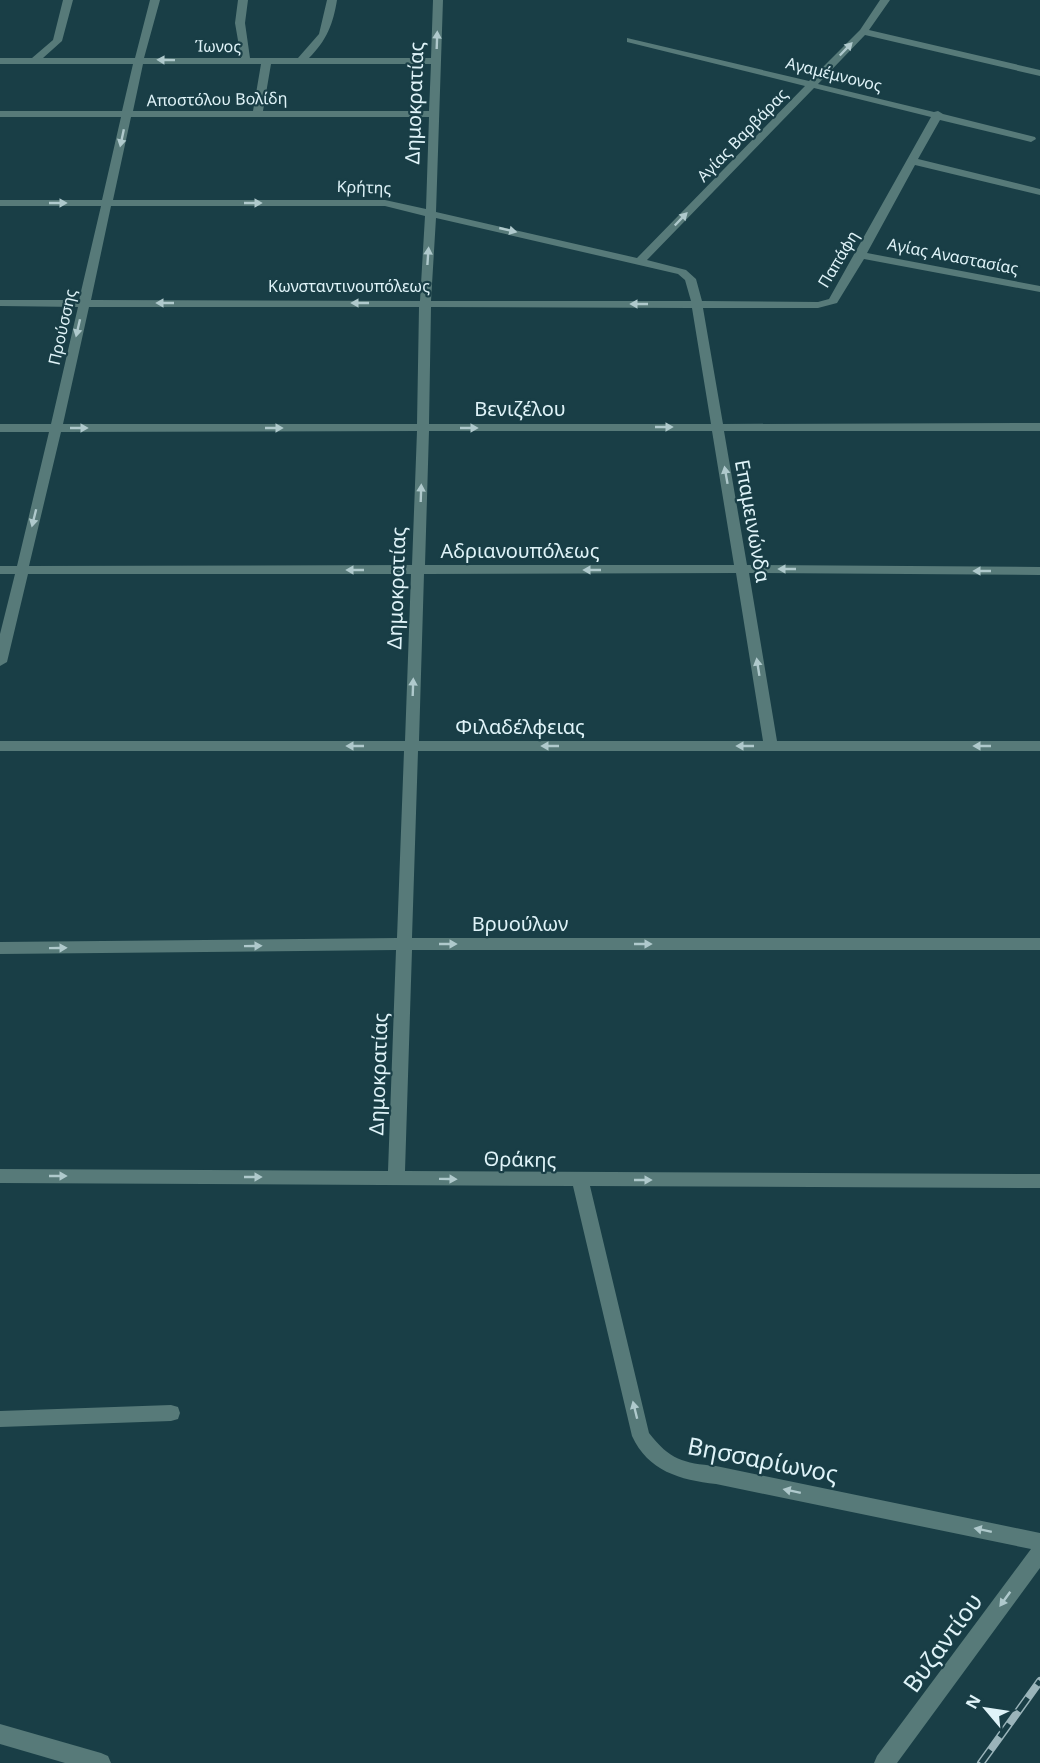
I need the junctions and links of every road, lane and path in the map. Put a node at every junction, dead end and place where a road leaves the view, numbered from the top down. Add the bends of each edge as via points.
1 (68, 0) edge
2 (155, 0) edge
3 (243, 0) edge
4 (332, 0) edge
5 (438, 0) edge
6 (885, 0) edge
7 (862, 32) junction
8 (630, 40) dead end
9 (139, 60) junction
10 (0, 61) edge
11 (34, 61) junction
12 (436, 61) junction
13 (246, 62) junction
14 (266, 62) junction
15 (301, 62) junction
16 (1040, 73) edge
17 (812, 84) junction
18 (258, 113) junction
19 (0, 114) edge
20 (435, 114) junction
21 (938, 114) junction
22 (127, 115) junction
23 (1031, 139) dead end
24 (913, 161) junction
25 (1040, 192) edge
26 (107, 202) junction
27 (0, 203) edge
28 (431, 213) junction
29 (861, 255) junction
30 (640, 261) junction
31 (1040, 289) edge
32 (0, 303) edge
33 (84, 303) junction
34 (425, 303) junction
35 (697, 304) junction
36 (717, 427) junction
37 (1040, 427) edge
38 (0, 428) edge
39 (56, 428) junction
40 (423, 428) junction
41 (21, 569) junction
42 (742, 569) junction
43 (0, 570) edge
44 (418, 570) junction
45 (1040, 571) edge
46 (0, 662) edge
47 (0, 746) edge
48 (411, 746) junction
49 (771, 746) junction
50 (1040, 746) edge
51 (404, 944) junction
52 (1040, 944) edge
53 (0, 948) edge
54 (0, 1176) edge
55 (396, 1178) junction
56 (580, 1180) junction
57 (1040, 1181) edge
58 (171, 1413) dead end
59 (0, 1419) edge
60 (1040, 1542) edge
61 (1040, 1552) edge
62 (0, 1734) edge
63 (101, 1763) edge
64 (884, 1763) edge

1 - 11 street via 57,41
2 - 9 street, Προύσσης
3 - 13 street via 240,23
4 - 15 street via 329,26
12 -> 5 street, Δημοκρατίας
6 - 7 street, Αγίας Βαρβάρας
7 - 16 street
17 -> 7 street, Αγίας Βαρβάρας
8 - 17 street, Αγαμέμνονος
9 - 11 street, Ίωνος
13 -> 9 street, Ίωνος
9 - 22 street, Προύσσης
10 - 11 street, Ίωνος
12 - 15 street, Ίωνος
12 - 20 street, Δημοκρατίας
13 - 14 street, Ίωνος
14 - 15 street, Ίωνος
14 - 18 street
17 - 21 street, Αγαμέμνονος
30 -> 17 street, Αγίας Βαρβάρας
18 - 20 street, Αποστόλου Βολίδη
18 - 22 street, Αποστόλου Βολίδη
19 - 22 street, Αποστόλου Βολίδη
20 - 28 street, Δημοκρατίας
21 - 23 street, Αγαμέμνονος
21 - 24 street, Παπάφη
22 -> 26 street, Προύσσης
24 - 25 street
24 - 29 street, Παπάφη
27 -> 26 street, Κρήτης
26 -> 28 street, Κρήτης via 385,203
26 - 33 street, Προύσσης
28 -> 30 street, Κρήτης
34 -> 28 street, Δημοκρατίας
29 - 31 street, Αγίας Αναστασίας
29 - 35 street, Παπάφη via 832,301 818,305
30 - 35 street, Κρήτης via 682,272 690,279
32 - 33 street, Κωνσταντινουπόλεως
34 -> 33 street, Κωνσταντινουπόλεως
33 -> 39 street, Προύσσης
35 -> 34 street, Κωνσταντινουπόλεως
34 - 40 street, Δημοκρατίας
35 - 36 street, Επαμεινώνδα
36 - 37 street, Βενιζέλου
40 -> 36 street, Βενιζέλου
42 -> 36 street, Επαμεινώνδα
38 - 39 street, Βενιζέλου
39 -> 40 street, Βενιζέλου
39 -> 41 street, Προύσσης
44 -> 40 street, Δημοκρατίας
41 - 43 street, Αδριανουπόλεως
44 -> 41 street, Αδριανουπόλεως
41 - 46 street, Προύσσης
42 -> 44 street, Αδριανουπόλεως
45 -> 42 street, Αδριανουπόλεως
49 -> 42 street, Επαμεινώνδα
48 -> 44 street, Δημοκρατίας
48 -> 47 street, Φιλαδέλφειας
49 -> 48 street, Φιλαδέλφειας
48 - 51 street, Δημοκρατίας
50 -> 49 street, Φιλαδέλφειας
51 -> 52 street, Βρυούλων
53 -> 51 street, Βρυούλων
51 - 55 street, Δημοκρατίας
54 -> 55 street, Θράκης
55 -> 56 street, Θράκης
56 -> 57 street, Θράκης
60 -> 56 street, Βησσαρίωνος via 716,1475 678,1471 655,1456 640,1437
58 - 59 street
61 -> 64 street, Βυζαντίου
62 - 63 street

